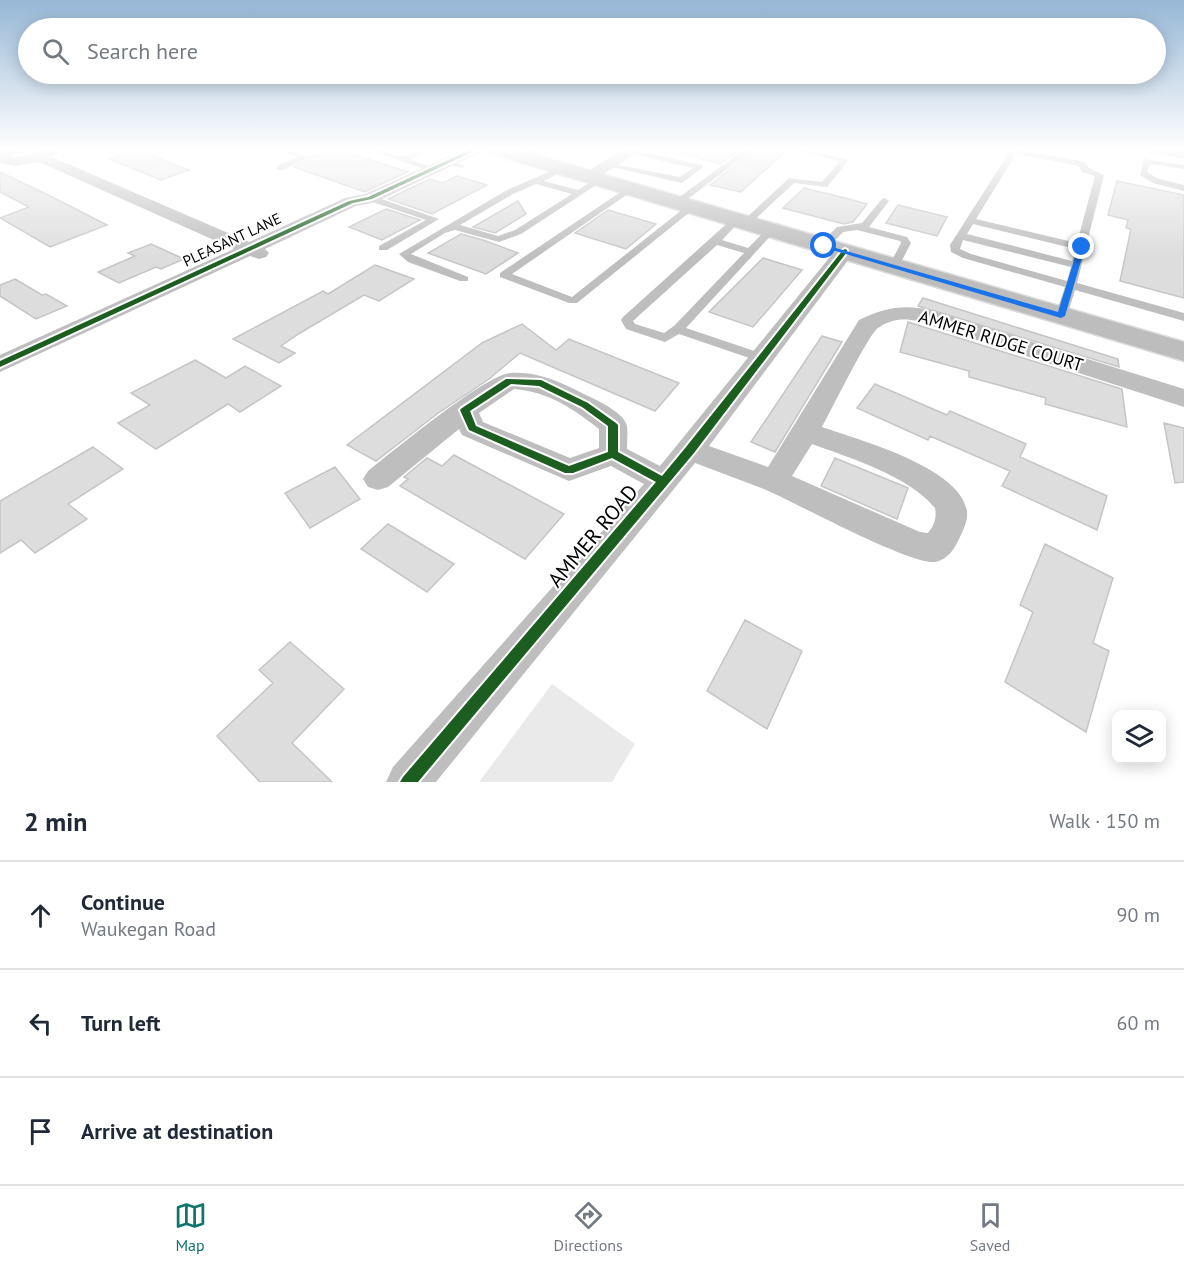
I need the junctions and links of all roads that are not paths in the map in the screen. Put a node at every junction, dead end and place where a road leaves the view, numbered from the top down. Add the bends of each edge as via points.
1 (102, 184) edge
2 (399, 184) edge
3 (528, 184) edge
4 (585, 184) edge
5 (614, 184) edge
6 (708, 184) edge
7 (786, 184) edge
8 (992, 184) edge
9 (1098, 184) edge
10 (631, 189) junction
11 (370, 198) junction
12 (885, 201) dead end
13 (684, 205) junction
14 (741, 221) junction
15 (970, 221) junction
16 (455, 227) junction
17 (771, 230) junction
18 (961, 236) junction
19 (715, 241) junction
20 (843, 242) junction
21 (1082, 247) junction
22 (383, 248) dead end
23 (255, 252) junction
24 (750, 252) junction
25 (1077, 265) junction
26 (464, 279) dead end
27 (1071, 285) junction
28 (1061, 316) junction
29 (1184, 317) edge
30 (678, 328) junction
31 (1184, 352) edge
32 (762, 358) junction
33 (0, 364) edge
34 (0, 378) edge
35 (1184, 398) edge
36 (465, 410) junction
37 (806, 431) junction
38 (690, 450) junction
39 (613, 454) junction
40 (378, 479) dead end
41 (663, 481) junction
42 (774, 482) junction
43 (408, 782) edge

1 - 23 street
2 - 11 street, PLEASANT LANE
3 - 16 lane via 455,223
4 - 16 lane via 518,232 499,239
5 - 10 main road
6 - 13 lane
7 - 14 lane
8 - 15 lane
9 - 21 lane
10 - 13 main road
10 - 13 lane via 504,275 573,301
11 - 22 lane via 434,219
11 - 23 street, PLEASANT LANE via 364,206
12 - 20 lane via 865,226
13 - 14 main road
14 - 17 main road
14 - 19 lane
15 - 18 lane
15 - 21 lane
16 - 26 lane via 404,254
17 - 20 main road
17 - 24 lane
18 - 25 lane
18 - 27 lane via 955,245 959,253
19 - 24 lane
19 - 30 lane via 627,320 630,326 660,337
20 - 28 main road via 894,266
20 - 32 street, AMMER ROAD
21 - 25 lane
23 - 33 street, PLEASANT LANE
23 - 34 street, PLEASANT LANE
24 - 30 lane
25 - 27 lane
27 - 28 lane
27 - 29 lane
28 - 31 main road
30 - 32 lane
32 - 38 street, AMMER ROAD
35 - 37 street, AMMER RIDGE COURT via 904,312 867,325
36 - 39 street via 472,428 569,470
36 - 39 street via 509,381 541,383 585,405 613,425
36 - 40 street
37 - 42 street, AMMER RIDGE COURT
37 - 42 street via 914,474 937,491 949,503 951,518 945,538 934,548 916,545
38 - 41 street, AMMER ROAD
38 - 42 street
39 - 41 street
41 - 43 street, AMMER ROAD

